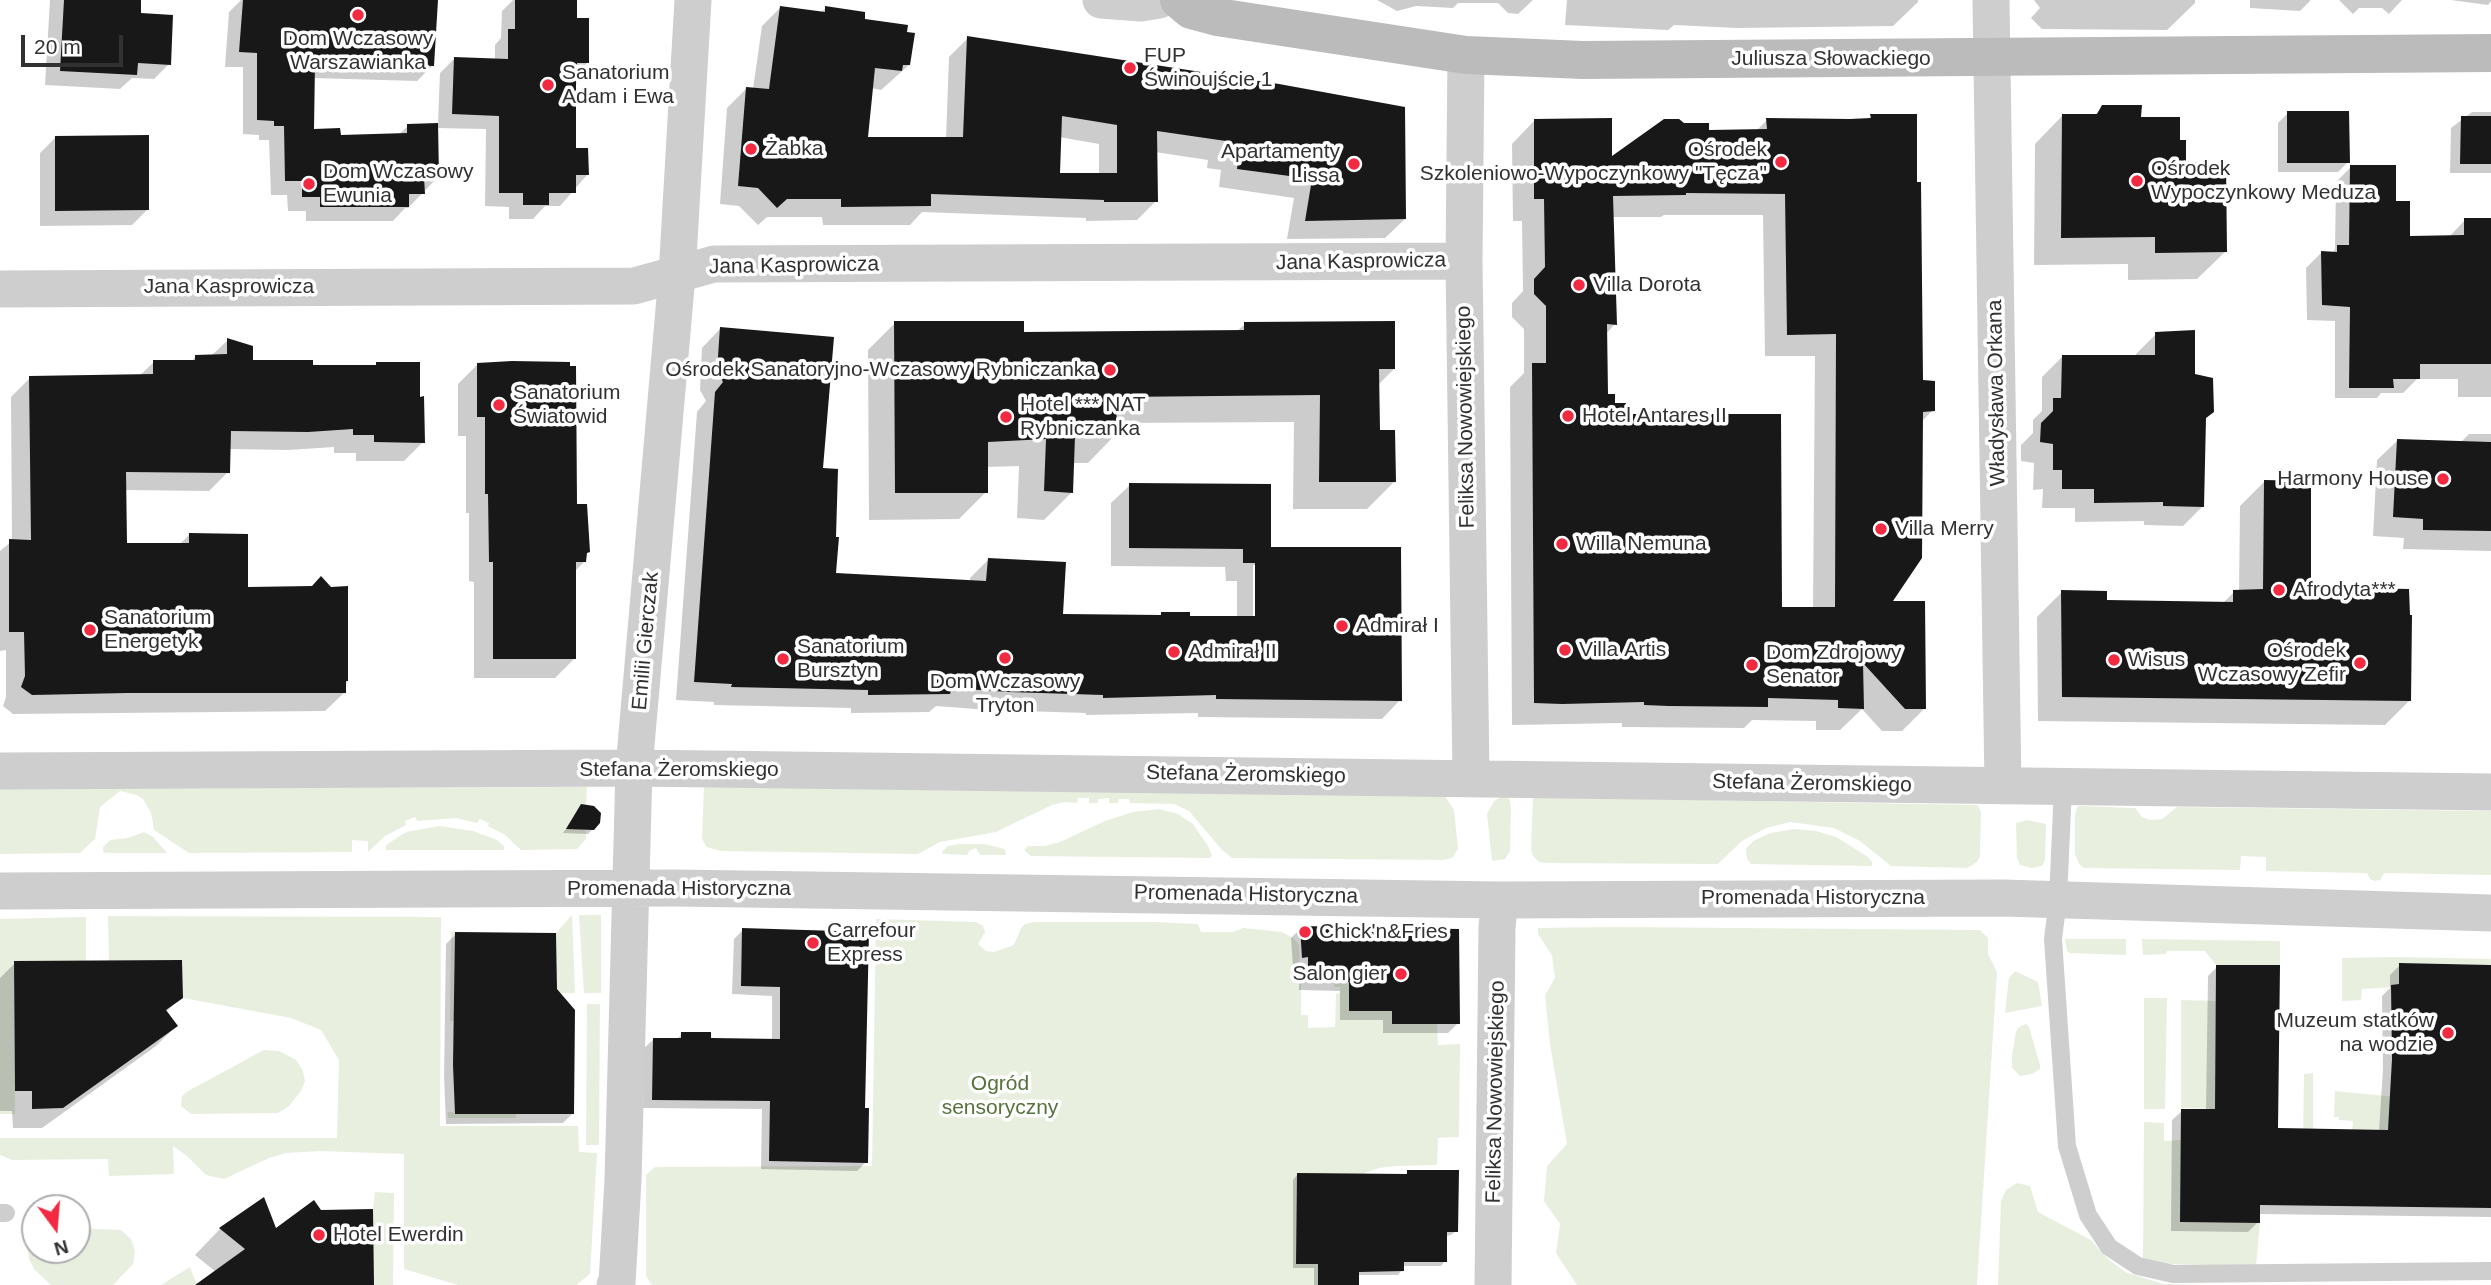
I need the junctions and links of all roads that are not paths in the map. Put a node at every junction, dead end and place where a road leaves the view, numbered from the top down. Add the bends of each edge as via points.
1 (1101, 0) edge
2 (1159, 0) edge
3 (1179, 0) edge
4 (1991, 0) edge
5 (693, 2) edge
6 (2491, 53) edge
7 (1466, 55) junction
8 (1991, 57) junction
9 (1464, 261) junction
10 (677, 275) junction
11 (0, 289) edge
12 (634, 768) junction
13 (0, 771) edge
14 (1471, 778) junction
15 (2003, 786) junction
16 (2063, 787) junction
17 (2491, 792) edge
18 (632, 889) junction
19 (0, 891) edge
20 (2058, 899) junction
21 (1500, 900) junction
22 (2491, 913) edge
23 (2490, 1271) edge
24 (617, 1284) edge
25 (1493, 1285) edge

1 - 2 street
3 - 7 street, Juliusza Słowackiego via 1191,10 1217,17
4 - 8 street, Władysława Orkana
5 - 10 street, Emilii Gierczak
6 - 8 street, Juliusza Słowackiego
7 - 8 street, Juliusza Słowackiego via 1583,60
7 - 9 street, Feliksa Nowowiejskiego
8 - 15 street, Władysława Orkana
9 - 10 street, Jana Kasprowicza via 714,264
9 - 14 street, Feliksa Nowowiejskiego
10 - 11 street, Jana Kasprowicza via 634,286
10 - 12 street, Emilii Gierczak
12 - 13 street, Stefana Żeromskiego
12 - 14 street, Stefana Żeromskiego
12 - 18 street, Emilii Gierczak
14 - 15 street, Stefana Żeromskiego
15 - 16 street, Stefana Żeromskiego
16 - 17 street, Stefana Żeromskiego
16 - 20 lane
18 - 19 street, Promenada Historyczna
18 - 21 street, Promenada Historyczna
18 - 24 street, Emilii Gierczak
20 - 21 street, Promenada Historyczna
20 - 22 street, Promenada Historyczna
20 - 23 lane via 2054,976 2067,1146 2088,1215 2109,1247 2138,1266 2173,1274
21 - 25 street, Feliksa Nowowiejskiego

